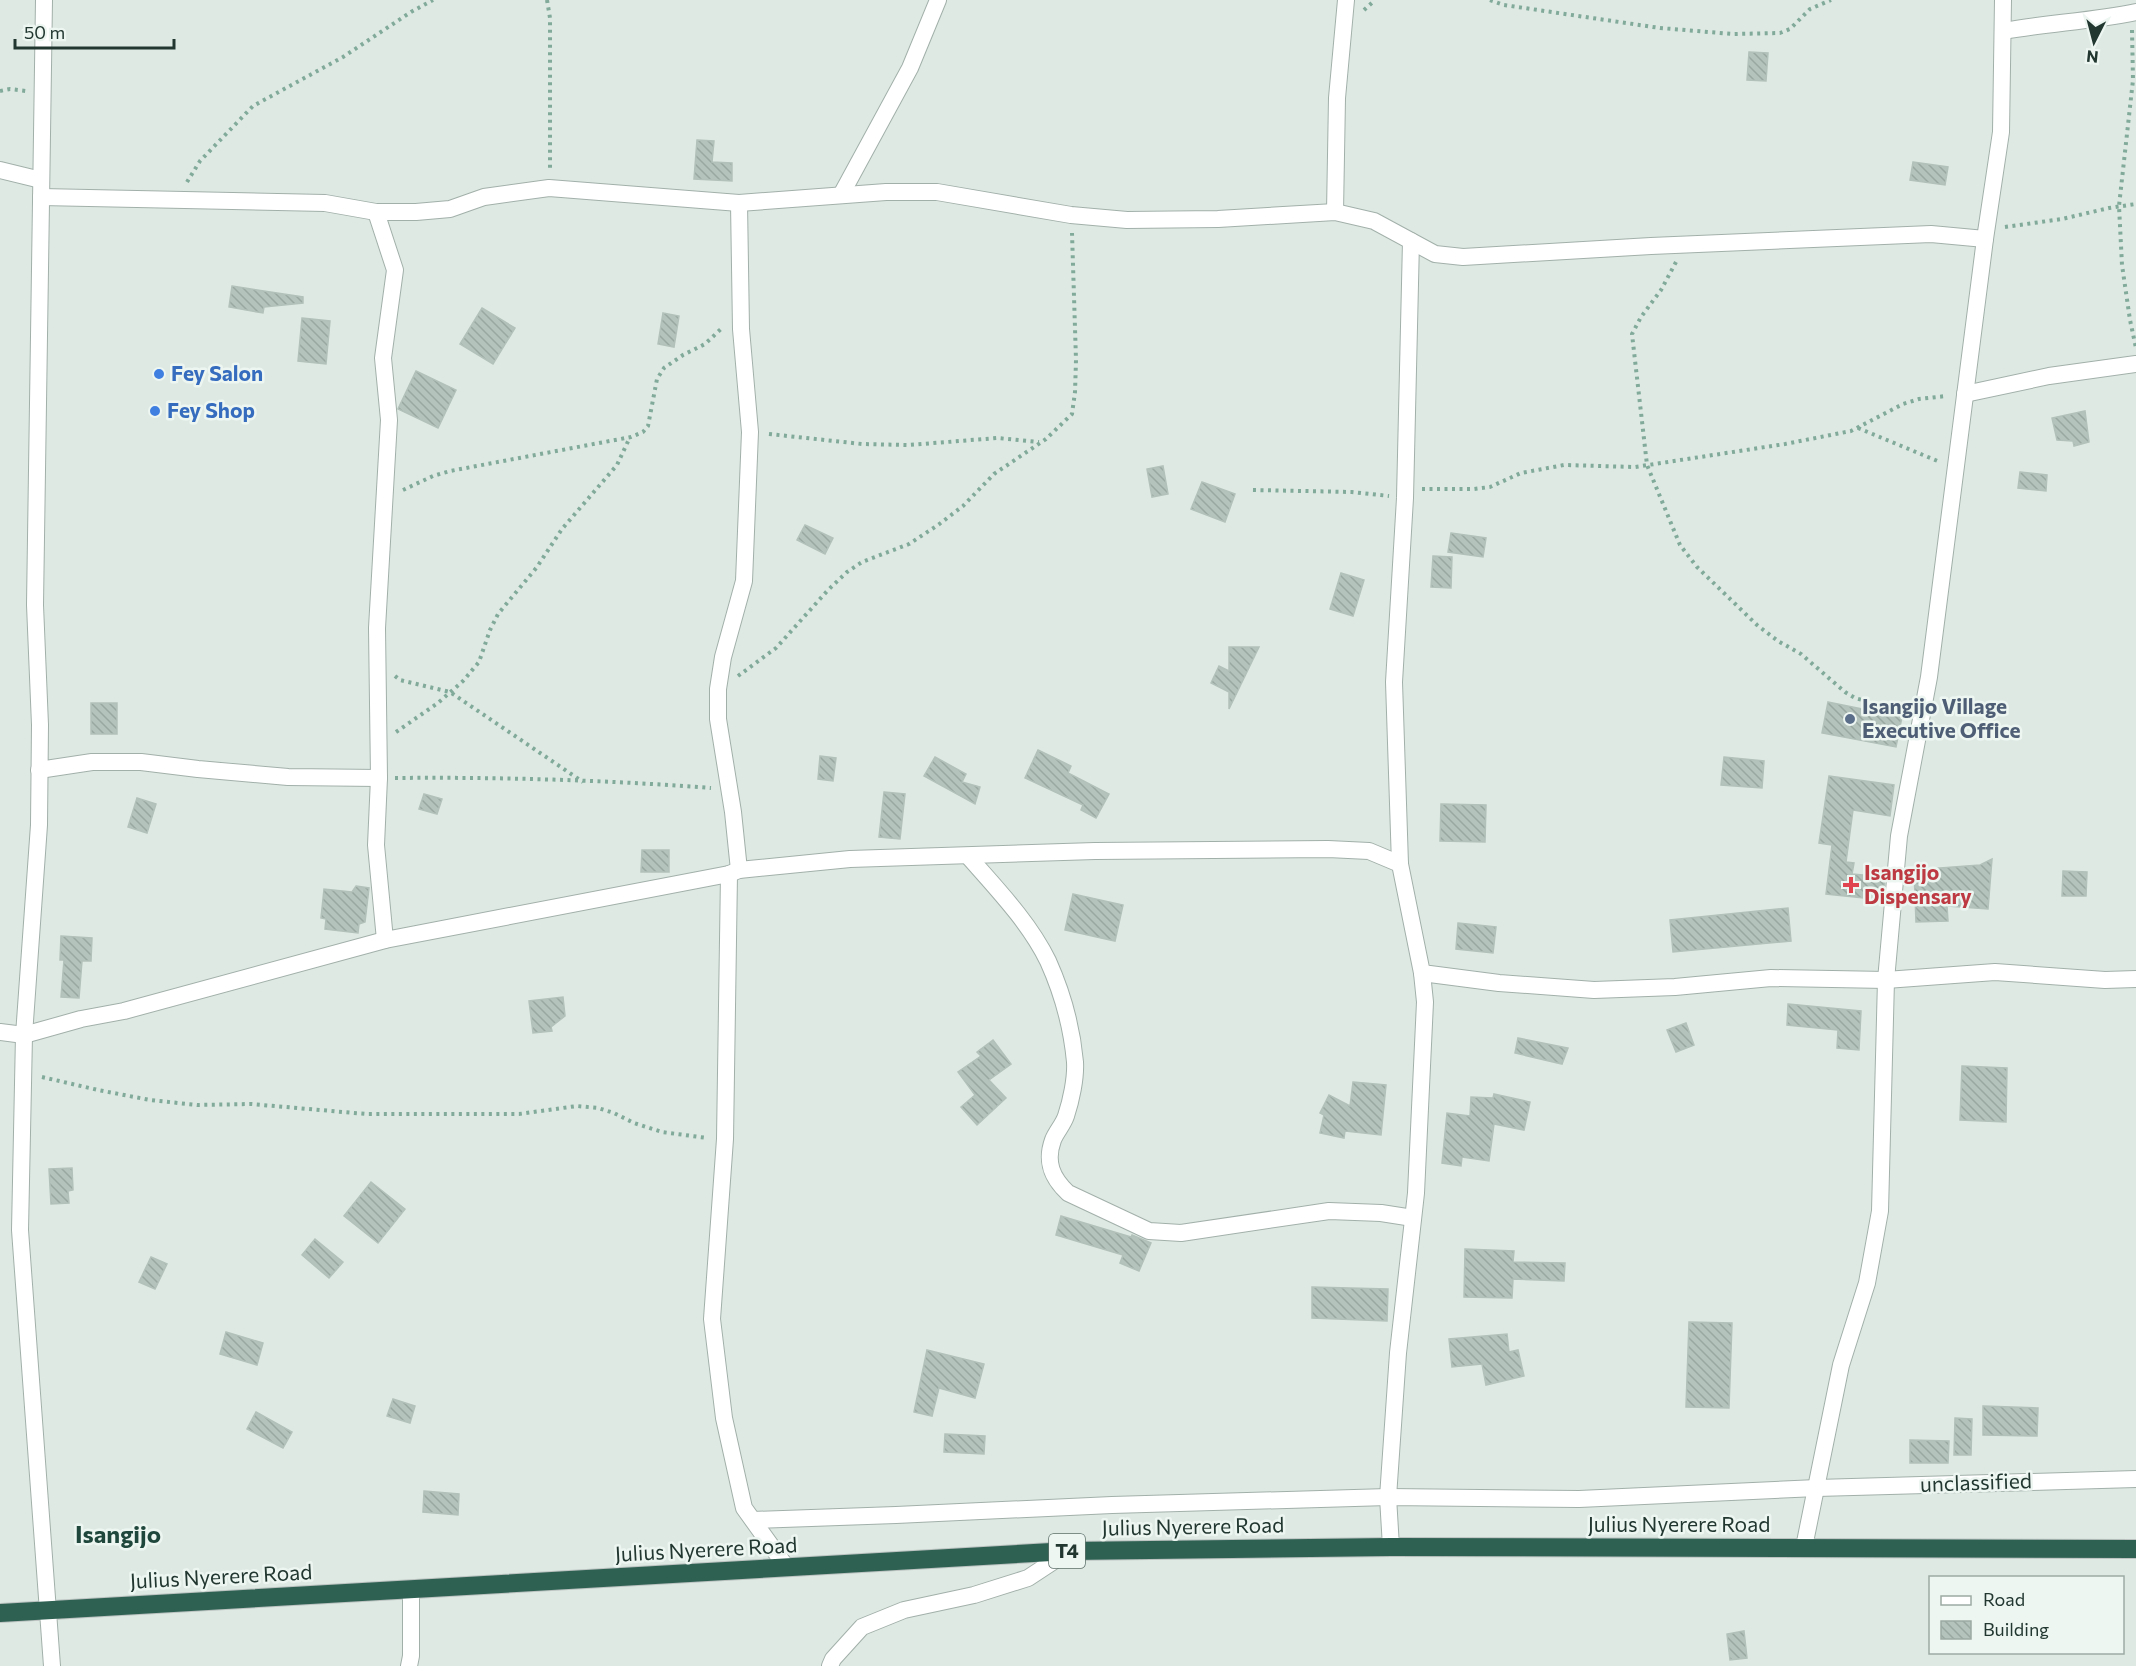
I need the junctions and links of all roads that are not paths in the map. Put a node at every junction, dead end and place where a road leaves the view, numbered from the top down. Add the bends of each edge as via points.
1 (44, 0) edge
2 (938, 0) edge
3 (1346, 0) edge
4 (2003, 0) edge
5 (2134, 13) edge
6 (2004, 31) junction
7 (0, 170) edge
8 (41, 188) junction
9 (841, 195) junction
10 (739, 203) junction
11 (376, 212) junction
12 (1335, 212) junction
13 (1986, 234) junction
14 (1410, 242) junction
15 (2136, 364) edge
16 (1965, 394) junction
17 (39, 770) junction
18 (379, 778) junction
19 (1400, 835) junction
20 (1369, 851) junction
21 (968, 856) junction
22 (1400, 864) junction
23 (734, 872) junction
24 (385, 940) junction
25 (1422, 973) junction
26 (2136, 979) edge
27 (1886, 980) junction
28 (0, 1032) edge
29 (24, 1035) junction
30 (1413, 1218) junction
31 (2136, 1479) edge
32 (1817, 1488) junction
33 (1388, 1497) junction
34 (753, 1520) junction
35 (1391, 1547) junction
36 (1804, 1547) junction
37 (2136, 1549) edge
38 (1069, 1551) junction
39 (787, 1568) junction
40 (411, 1589) junction
41 (48, 1610) junction
42 (0, 1613) edge
43 (52, 1666) edge
44 (409, 1666) edge
45 (830, 1666) edge

1 - 8 street
2 - 9 street via 910,68
3 - 12 street via 1337,98
4 - 6 street
5 - 6 street
6 - 13 street via 2001,132
7 - 8 street
8 - 11 street via 176,201 325,203
8 - 17 street via 35,605
9 - 10 street
9 - 12 street via 937,192 1071,215 1127,220
10 - 11 street via 549,188 484,197 450,209
10 - 23 street via 741,311 750,432 744,581 718,689 718,719 730,790
11 - 18 street via 395,270 383,358 389,420 377,628
12 - 14 street via 1374,221
13 - 14 street via 1463,256 1435,254
13 - 16 street
14 - 19 street via 1405,494 1394,682
15 - 16 street via 2049,376
16 - 27 street via 1929,677 1899,836
17 - 18 street via 92,762 141,762 288,777
17 - 29 street via 39,825
18 - 24 street via 376,845
19 - 20 street via 1390,846
19 - 22 street
20 - 21 street
20 - 22 street
21 - 23 street via 850,860
21 - 30 street via 1023,922 1048,960 1063,1001 1076,1065 1066,1117 1053,1141 1050,1171 1068,1193 1149,1231 1181,1233 1329,1211
22 - 25 street
23 - 24 street
23 - 34 street via 725,1139 712,1319 724,1419 744,1508
24 - 29 street
25 - 27 street via 1593,990 1771,978
25 - 30 street via 1424,1014
26 - 27 street via 1995,972
27 - 32 street via 1880,1210 1867,1283 1841,1365
28 - 29 street
29 - 41 street via 20,1230
30 - 33 street
31 - 32 street, unclassified
32 - 33 street, unclassified via 1580,1499
32 - 36 street
33 - 34 street, unclassified
33 - 35 street
34 - 39 street
35 - 36 highway, Julius Nyerere Road / T4
35 - 38 highway, Julius Nyerere Road / T4
36 - 37 highway, Julius Nyerere Road / T4
38 - 39 highway, Julius Nyerere Road / T4
38 - 45 street via 1028,1578 904,1610 862,1627
39 - 40 highway, Julius Nyerere Road / T4
40 - 41 highway, Julius Nyerere Road / T4
40 - 44 street
41 - 42 highway, Julius Nyerere Road / T4
41 - 43 street

